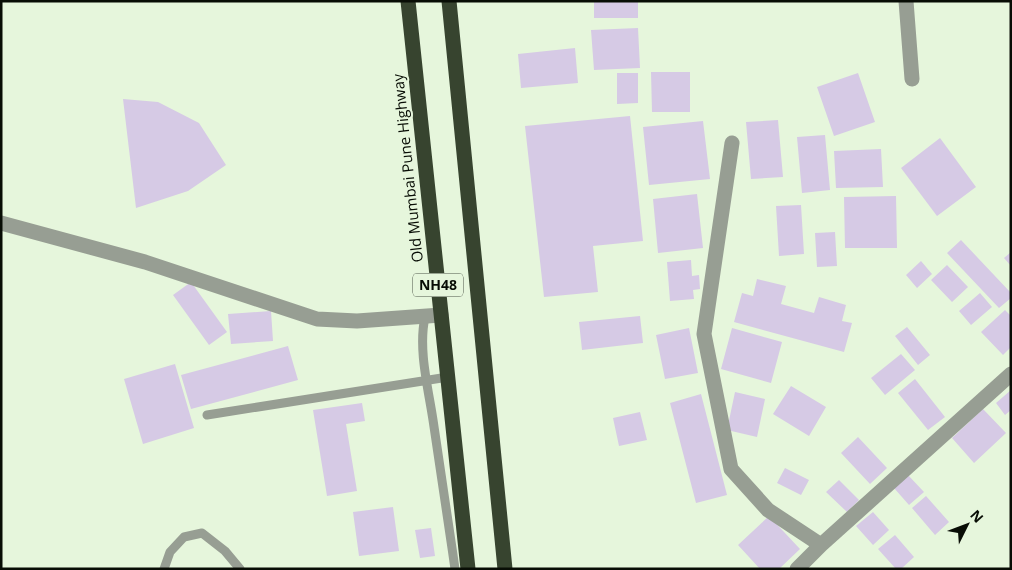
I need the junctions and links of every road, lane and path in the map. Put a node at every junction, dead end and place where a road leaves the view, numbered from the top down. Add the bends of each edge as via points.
1 (408, 1) edge
2 (449, 1) edge
3 (906, 1) edge
4 (912, 79) dead end
5 (732, 143) dead end
6 (2, 224) edge
7 (441, 316) junction
8 (425, 317) junction
9 (1011, 374) edge
10 (448, 377) junction
11 (427, 380) junction
12 (208, 415) dead end
13 (821, 545) junction
14 (164, 569) edge
15 (240, 569) edge
16 (455, 569) edge
17 (468, 569) edge
18 (505, 569) edge
19 (797, 569) edge

1 - 7 highway, Old Mumbai Pune Highway / NH48
2 - 18 highway, NH48
3 - 4 street
5 - 13 street via 704,334 731,470 768,510
6 - 8 street via 145,262 316,319 357,321
7 - 8 street
7 - 10 highway, Old Mumbai Pune Highway / NH48
8 - 11 lane via 422,343
9 - 13 street
10 - 11 lane
10 - 17 highway, Old Mumbai Pune Highway / NH48
11 - 12 lane
11 - 16 lane
13 - 19 street
14 - 15 lane via 170,552 184,537 202,533

